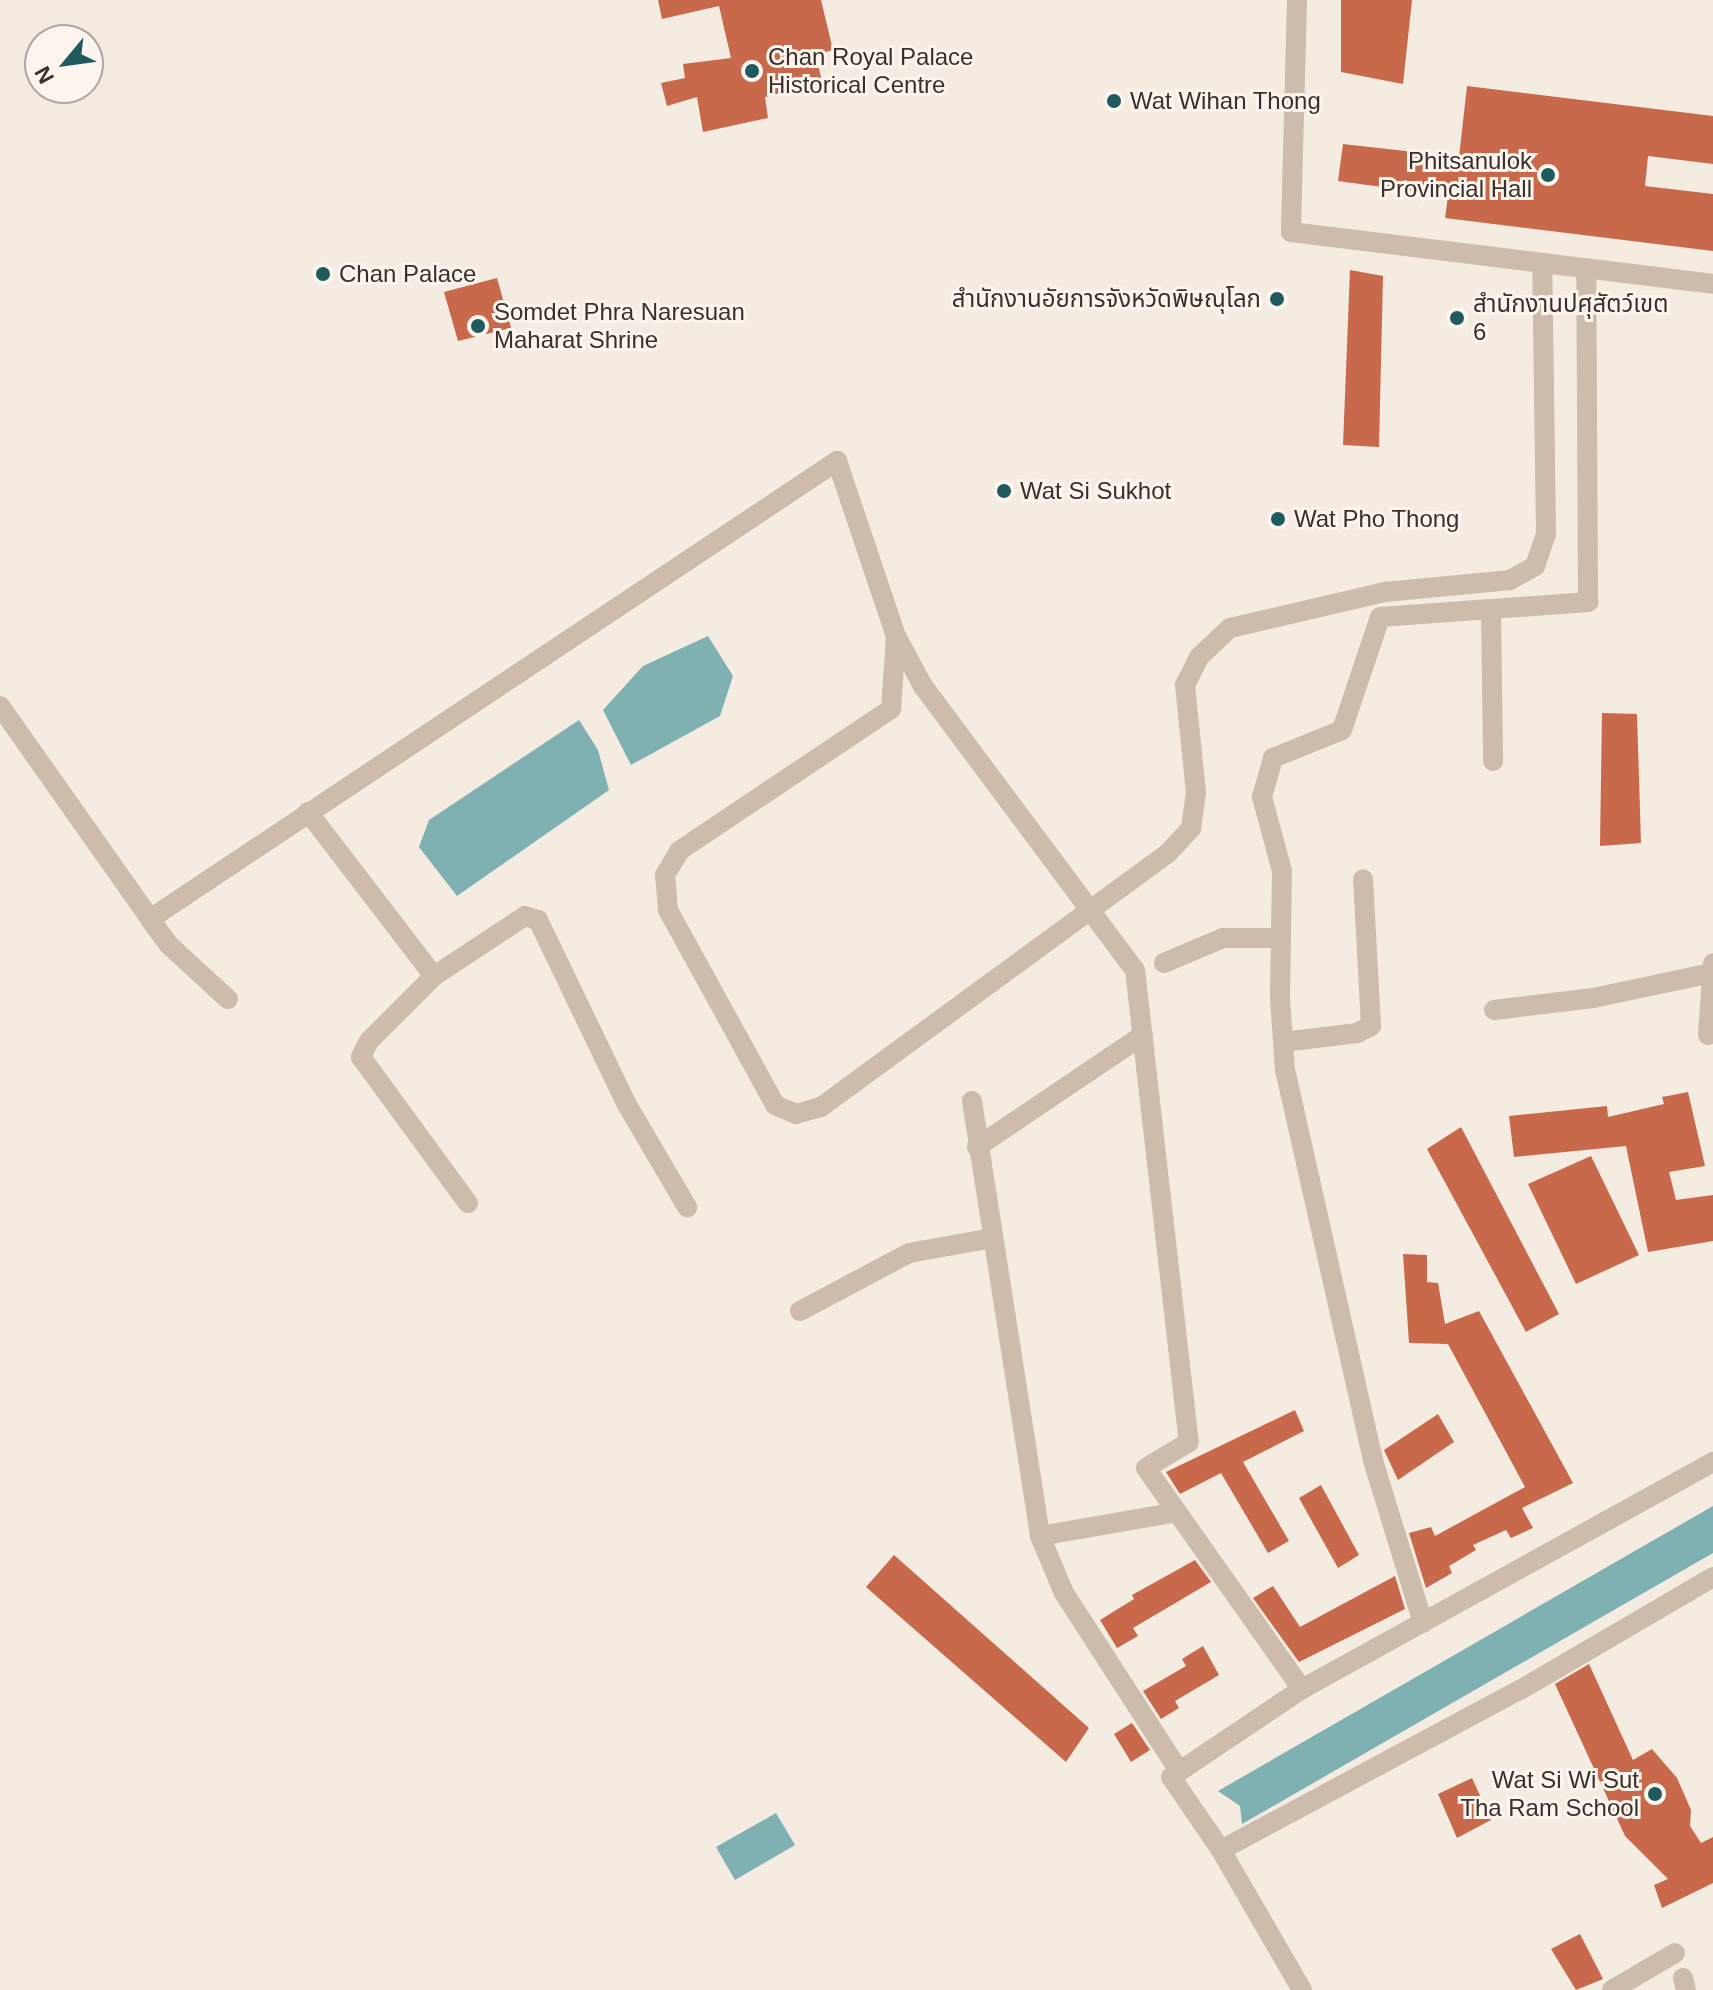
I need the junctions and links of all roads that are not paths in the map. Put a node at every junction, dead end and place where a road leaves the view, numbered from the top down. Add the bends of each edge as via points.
1 (1297, 0) edge
2 (1542, 263) junction
3 (1586, 268) junction
4 (1713, 284) edge
5 (1491, 611) junction
6 (896, 636) junction
7 (0, 706) edge
8 (1493, 761) dead end
9 (308, 812) junction
10 (1363, 879) dead end
11 (1089, 909) junction
12 (150, 919) junction
13 (1281, 938) junction
14 (1164, 963) dead end
15 (1712, 968) edge
16 (434, 976) junction
17 (228, 999) dead end
18 (1494, 1010) dead end
19 (1143, 1035) junction
20 (1708, 1035) dead end
21 (1283, 1042) junction
22 (972, 1101) dead end
23 (977, 1147) junction
24 (468, 1203) dead end
25 (687, 1207) dead end
26 (992, 1238) junction
27 (800, 1311) dead end
28 (1713, 1462) edge
29 (1177, 1512) junction
30 (1040, 1536) junction
31 (1713, 1577) edge
32 (1423, 1623) junction
33 (1302, 1689) junction
34 (1175, 1774) junction
35 (1221, 1850) junction
36 (1675, 1953) dead end
37 (1302, 1990) edge
38 (1612, 1990) edge

1 - 2 street via 1291,232
2 - 3 street
2 - 11 street via 1546,534 1535,566 1510,580 1385,592 1230,628 1199,657 1185,685 1196,793 1191,828 1169,852
3 - 4 street
3 - 5 street via 1588,602
5 - 8 street
5 - 13 street via 1380,617 1342,730 1273,758 1262,797 1282,871
6 - 9 street via 837,461
6 - 11 street via 923,686
6 - 11 street via 891,709 680,850 665,875 668,910 775,1105 796,1114 821,1107
7 - 12 street
9 - 12 street
9 - 16 street
10 - 21 street via 1371,1026 1357,1033
11 - 19 street via 1135,970
12 - 17 street via 169,945
13 - 14 street via 1223,938
13 - 21 street
15 - 18 street via 1593,998
15 - 20 street
16 - 24 street via 369,1041 361,1057
16 - 25 street via 525,916 538,920 626,1103
19 - 23 street
19 - 29 street via 1189,1442 1146,1468
21 - 32 street via 1373,1460
22 - 23 street
23 - 26 street
26 - 27 street via 909,1253
26 - 30 street
28 - 32 street
29 - 30 street
29 - 33 street
30 - 34 street via 1064,1593
31 - 35 street via 1520,1690
32 - 33 street
33 - 34 street
34 - 35 street
35 - 37 street
36 - 38 street

